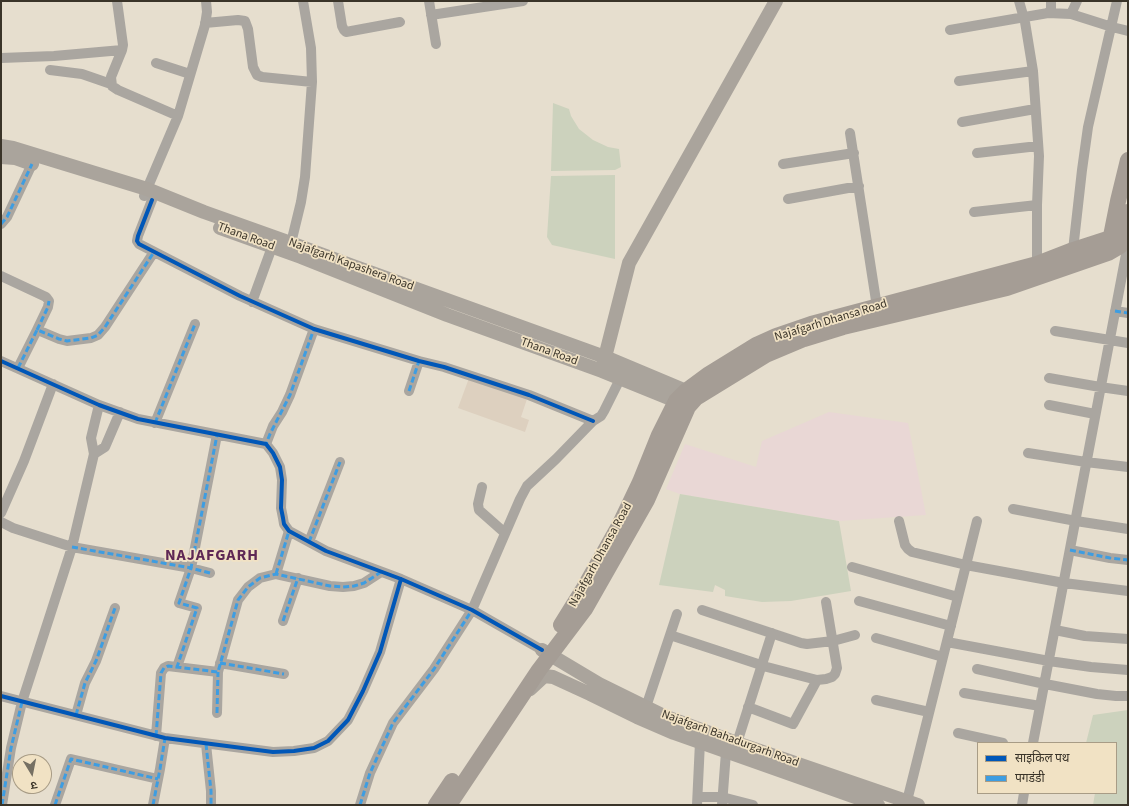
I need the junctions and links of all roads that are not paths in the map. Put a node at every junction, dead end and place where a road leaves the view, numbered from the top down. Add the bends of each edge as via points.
1 (117, 1) edge
2 (206, 1) edge
3 (303, 1) edge
4 (338, 1) edge
5 (428, 1) edge
6 (523, 1) edge
7 (776, 1) edge
8 (1020, 1) edge
9 (1051, 1) edge
10 (1077, 1) edge
11 (1117, 1) edge
12 (1048, 13) junction
13 (1071, 14) junction
14 (431, 15) junction
15 (1023, 17) junction
16 (400, 22) dead end
17 (205, 23) junction
18 (1112, 27) junction
19 (950, 30) dead end
20 (1128, 31) edge
21 (436, 44) dead end
22 (122, 50) junction
23 (1, 58) edge
24 (156, 63) dead end
25 (50, 70) dead end
26 (1032, 71) junction
27 (190, 74) junction
28 (959, 81) dead end
29 (312, 82) junction
30 (111, 84) junction
31 (1035, 109) junction
32 (178, 116) junction
33 (962, 122) dead end
34 (850, 133) dead end
35 (1, 146) edge
36 (1038, 146) junction
37 (854, 153) junction
38 (977, 153) dead end
39 (1, 157) edge
40 (1128, 160) edge
41 (32, 164) junction
42 (783, 164) dead end
43 (859, 186) junction
44 (148, 195) junction
45 (788, 199) dead end
46 (1037, 205) junction
47 (974, 212) dead end
48 (1128, 212) edge
49 (1, 224) edge
50 (1121, 241) edge
51 (291, 242) junction
52 (272, 247) junction
53 (1072, 250) junction
54 (154, 252) junction
55 (1037, 264) junction
56 (1, 276) edge
57 (252, 302) junction
58 (877, 307) junction
59 (1115, 311) junction
60 (1128, 313) edge
61 (195, 324) dead end
62 (314, 329) junction
63 (37, 330) junction
64 (1055, 331) dead end
65 (1109, 340) junction
66 (1128, 343) edge
67 (605, 357) junction
68 (1, 361) edge
69 (419, 361) junction
70 (18, 368) junction
71 (602, 371) junction
72 (1049, 378) dead end
73 (620, 379) junction
74 (53, 384) junction
75 (1100, 388) junction
76 (409, 391) dead end
77 (1128, 391) edge
78 (687, 400) junction
79 (99, 404) junction
80 (1049, 406) dead end
81 (120, 412) junction
82 (1095, 414) junction
83 (593, 421) junction
84 (155, 423) junction
85 (217, 435) junction
86 (266, 444) junction
87 (1028, 452) dead end
88 (94, 454) junction
89 (340, 462) dead end
90 (1086, 462) junction
91 (1128, 467) edge
92 (482, 487) dead end
93 (1013, 509) dead end
94 (1, 513) edge
95 (899, 521) dead end
96 (977, 521) dead end
97 (1076, 521) junction
98 (1, 522) edge
99 (1128, 529) edge
100 (289, 531) junction
101 (505, 533) junction
102 (309, 542) junction
103 (72, 547) junction
104 (1070, 550) junction
105 (1128, 560) edge
106 (966, 565) junction
107 (852, 567) dead end
108 (190, 568) junction
109 (381, 572) junction
110 (210, 573) dead end
111 (276, 574) junction
112 (298, 578) junction
113 (401, 579) junction
114 (1064, 582) junction
115 (1128, 591) edge
116 (958, 597) junction
117 (859, 601) dead end
118 (826, 602) dead end
119 (115, 608) dead end
120 (472, 610) junction
121 (702, 610) dead end
122 (677, 614) dead end
123 (283, 620) dead end
124 (951, 626) junction
125 (1055, 630) junction
126 (772, 633) junction
127 (670, 635) junction
128 (855, 635) dead end
129 (876, 638) dead end
130 (1128, 639) edge
131 (833, 641) junction
132 (947, 642) junction
133 (546, 653) junction
134 (943, 657) junction
135 (1049, 661) junction
136 (762, 665) junction
137 (177, 667) junction
138 (219, 667) junction
139 (977, 669) dead end
140 (1128, 670) edge
141 (284, 674) dead end
142 (817, 680) junction
143 (1045, 684) junction
144 (964, 693) dead end
145 (1, 696) edge
146 (1128, 696) edge
147 (520, 698) junction
148 (876, 700) dead end
149 (22, 702) junction
150 (1040, 706) junction
151 (646, 707) junction
152 (748, 707) junction
153 (929, 712) junction
154 (217, 713) dead end
155 (76, 715) junction
156 (958, 733) dead end
157 (160, 737) junction
158 (700, 742) junction
159 (998, 742) edge
160 (1033, 742) edge
161 (206, 744) junction
162 (731, 747) junction
163 (158, 779) junction
164 (1024, 794) edge
165 (697, 801) edge
166 (722, 801) edge
167 (910, 804) edge
168 (2, 805) edge
169 (55, 805) edge
170 (153, 805) edge
171 (211, 805) edge
172 (360, 805) edge
173 (436, 805) edge
174 (449, 805) edge
175 (753, 805) edge
176 (878, 805) edge
177 (1022, 805) edge

1 - 22 street via 123,40
2 - 17 street
3 - 29 street via 311,48
4 - 16 street via 342,26 346,32
5 - 14 street
6 - 14 street
7 - 67 main road via 629,263
8 - 15 street
9 - 12 street
10 - 13 street
11 - 18 street
12 - 13 street
12 - 15 street
13 - 18 street
14 - 21 street
15 - 19 street
15 - 26 street
17 - 27 street
17 - 29 street via 245,21 253,67 257,75
18 - 20 street
18 - 53 street via 1088,127
22 - 23 street
22 - 30 street via 111,77
24 - 27 street
25 - 30 street via 82,74
26 - 28 street
26 - 31 street
27 - 32 street
29 - 51 street via 305,177
30 - 32 street via 118,90
31 - 33 street
31 - 36 street
32 - 44 street
34 - 37 street
35 - 44 main road, Najafgarh Kapashera Road via 14,148
36 - 38 street
36 - 46 street
37 - 42 street
37 - 43 street
39 - 41 main road, Thana Road via 15,158
40 - 50 main road via 1118,201
41 - 44 main road, Thana Road
41 - 49 street via 7,217
43 - 45 street
43 - 58 street
44 - 51 main road, Najafgarh Kapashera Road
44 - 52 main road, Thana Road via 221,228
44 - 54 street via 137,241
46 - 47 street
46 - 55 street
48 - 50 main road
50 - 53 main road, Najafgarh Dhansa Road
50 - 59 street
50 - 78 main road, Najafgarh Dhansa Road via 1007,288 849,325 804,339 766,355
51 - 67 main road, Najafgarh Kapashera Road
52 - 57 street
52 - 71 main road, Thana Road via 447,315
53 - 55 main road, Najafgarh Dhansa Road
54 - 57 street
54 - 63 street via 98,335 67,340
55 - 58 main road, Najafgarh Dhansa Road
56 - 63 street via 46,297 49,301
57 - 62 street
58 - 78 main road, Najafgarh Dhansa Road via 811,324 756,345 709,374
59 - 60 street
59 - 65 street
61 - 84 street
62 - 69 street
62 - 86 street via 290,395
63 - 70 street
64 - 65 street
65 - 66 street
65 - 75 street
67 - 71 main road
67 - 78 main road, Najafgarh Kapashera Road
68 - 70 street
69 - 76 street
69 - 83 street via 529,395
70 - 74 street
71 - 73 main road, Thana Road
72 - 75 street
73 - 78 main road, Thana Road
73 - 83 street via 601,416
74 - 79 street
74 - 94 street
75 - 77 street
75 - 82 street
78 - 133 main road via 647,500 585,609
79 - 81 street
79 - 88 street via 91,438
80 - 82 street
81 - 84 street
81 - 88 street via 105,447
82 - 90 street
83 - 101 street via 527,486
84 - 85 street
85 - 86 street
85 - 108 street
86 - 100 street via 280,467 281,508 284,524
87 - 90 street
88 - 103 street
89 - 102 street
90 - 91 street
90 - 97 street
92 - 101 street via 479,510
93 - 97 street
95 - 106 street via 905,545 912,552
96 - 106 street
97 - 99 street
97 - 104 street
98 - 103 street
100 - 102 street
100 - 111 street
101 - 120 street
102 - 109 street
103 - 108 street
103 - 149 street
104 - 105 street
104 - 114 street
106 - 114 street
106 - 116 street
107 - 116 street
108 - 110 street
108 - 137 street via 179,603 197,608
109 - 112 street via 364,583 343,587
109 - 113 street
111 - 112 street
111 - 138 street via 260,578 238,600
112 - 123 street
113 - 120 street
113 - 161 street via 380,652 363,690 348,720 328,741 314,748 273,752
114 - 115 street
114 - 125 street
116 - 124 street
117 - 124 street
118 - 131 street
119 - 155 street via 96,662 84,683
120 - 133 street
120 - 172 street via 434,669 393,723 370,773
121 - 126 street
122 - 127 street
124 - 132 street
125 - 130 street via 1085,636
125 - 135 street
126 - 131 street via 807,644
126 - 136 street
127 - 136 street
127 - 151 street
128 - 131 street
129 - 134 street
131 - 142 street via 837,668 835,674
132 - 134 street
132 - 135 street
133 - 147 main road via 539,670
133 - 151 main road, Najafgarh Bahadurgarh Road via 599,684
133 - 173 main road via 532,663
134 - 153 street
135 - 140 street
135 - 143 street
136 - 142 street
136 - 152 street
137 - 138 street
137 - 157 street via 168,666 161,673
138 - 141 street
138 - 154 street
139 - 143 street
142 - 152 street via 793,724
143 - 146 street via 1097,694
143 - 150 street
144 - 150 street
145 - 149 street
147 - 158 main road, Najafgarh Bahadurgarh Road via 544,676 553,677 637,717
147 - 174 main road
148 - 153 street
149 - 155 street
149 - 168 street via 11,748
150 - 160 street
151 - 162 main road, Najafgarh Bahadurgarh Road
152 - 162 street
153 - 167 street
155 - 157 street
156 - 159 street
157 - 161 street
157 - 163 street
158 - 162 main road, Najafgarh Bahadurgarh Road
158 - 165 street
161 - 171 street
162 - 166 street
162 - 167 main road, Najafgarh Bahadurgarh Road
162 - 176 main road, Najafgarh Bahadurgarh Road
163 - 169 street via 71,759
163 - 170 street
164 - 177 street
165 - 166 street
166 - 175 street

